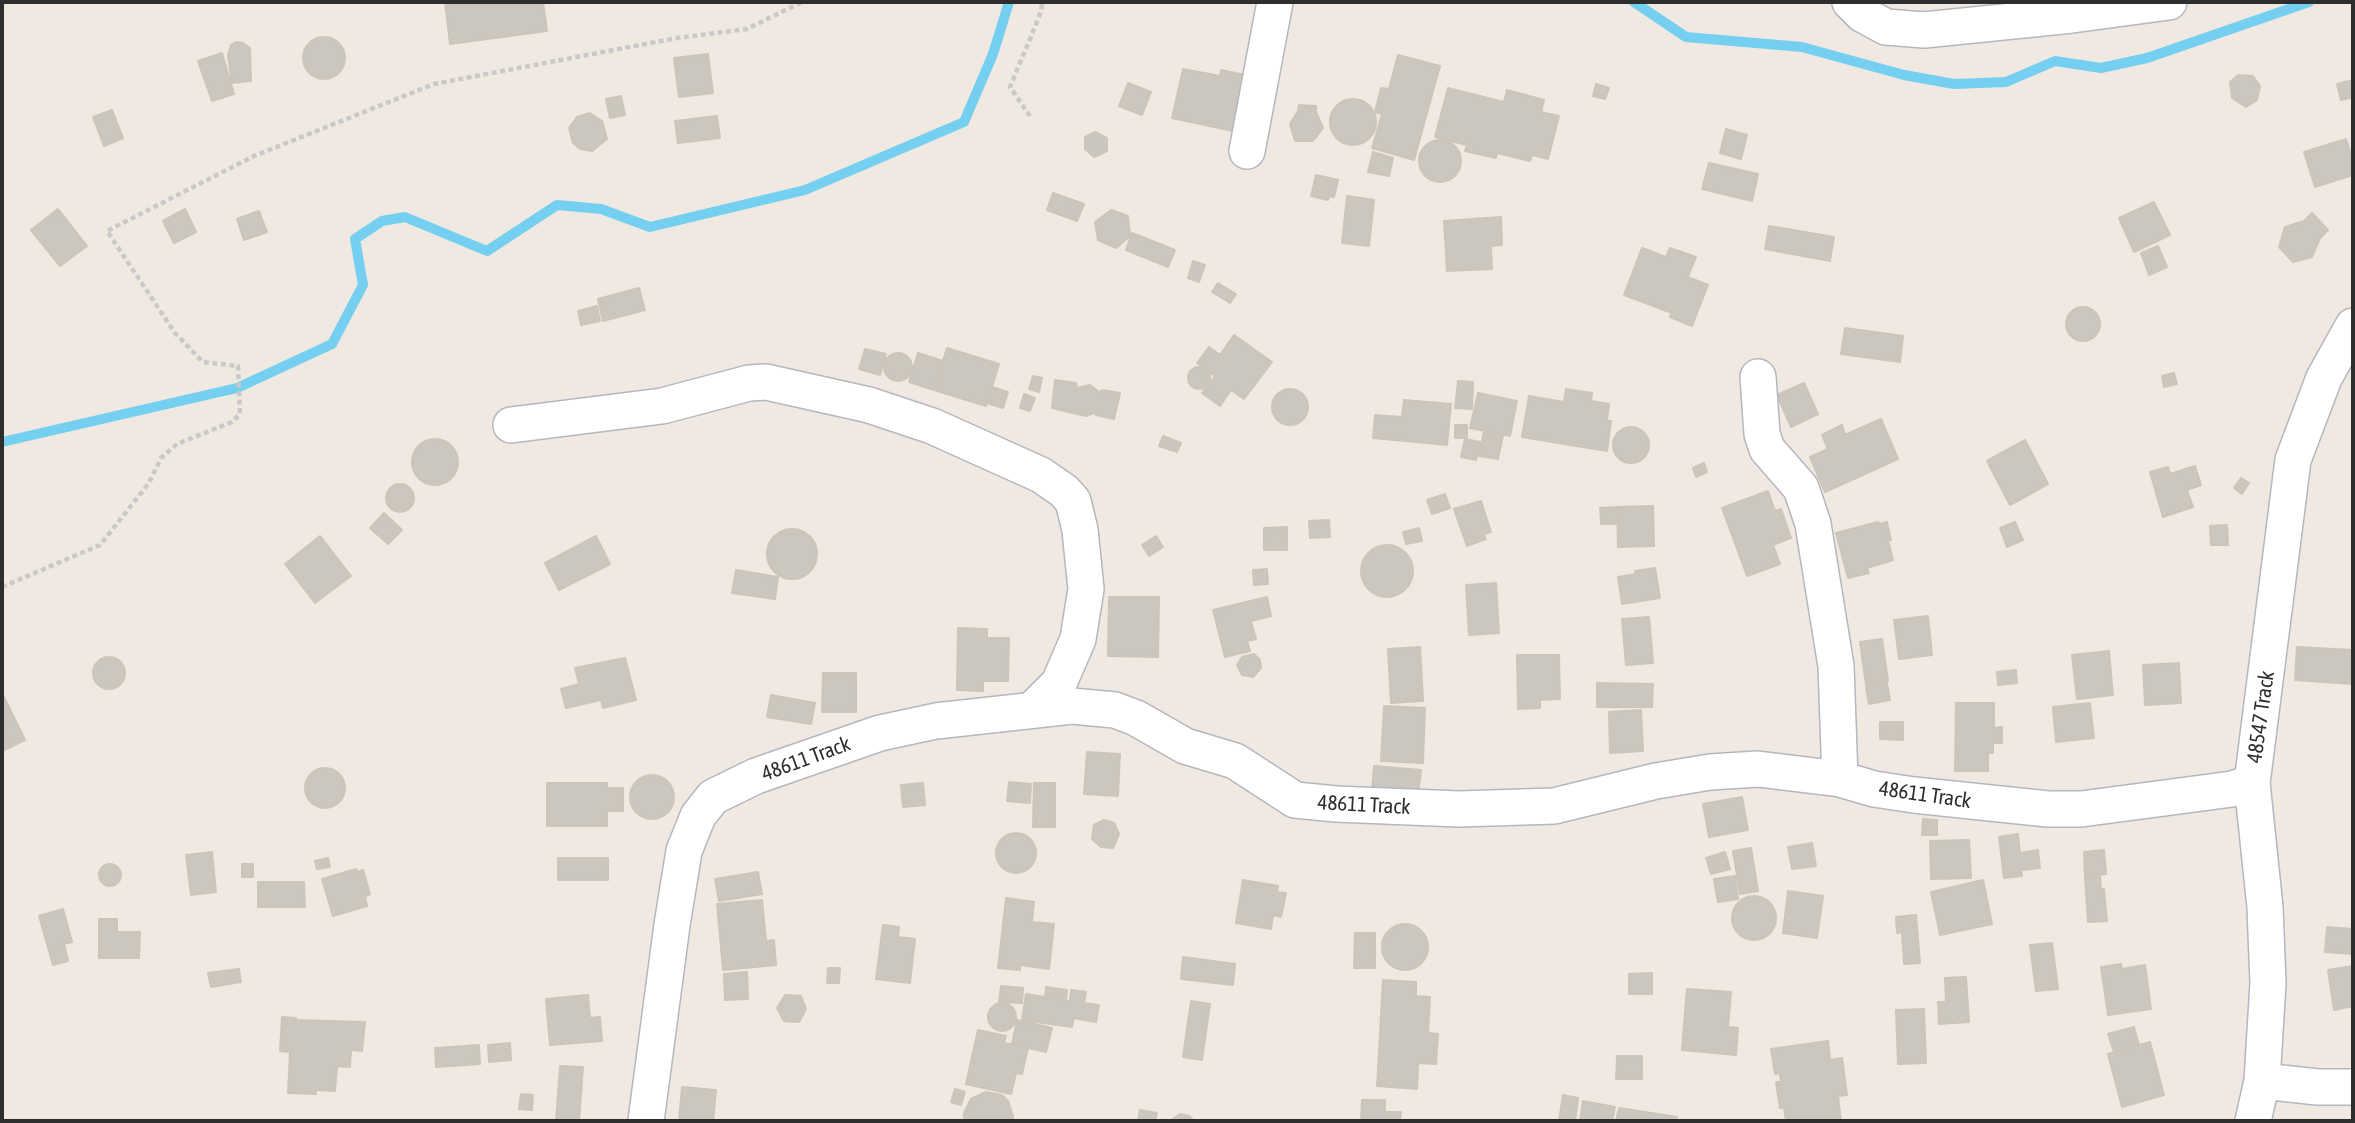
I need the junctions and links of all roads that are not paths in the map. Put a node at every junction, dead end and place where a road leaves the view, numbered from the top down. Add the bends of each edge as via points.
1 (1275, 2) edge
2 (1850, 2) edge
3 (2169, 2) edge
4 (1247, 151) dead end
5 (2353, 326) edge
6 (1758, 377) dead end
7 (511, 425) dead end
8 (1033, 709) junction
9 (1840, 779) junction
10 (2252, 783) junction
11 (2262, 1081) junction
12 (2353, 1087) edge
13 (646, 1121) edge
14 (2253, 1121) edge

1 - 4 street
2 - 3 street via 1886,27 1924,30
5 - 10 street, 48547 Track via 2324,378 2293,460
6 - 9 street via 1767,449 1801,488 1813,524 1836,666
7 - 8 street via 662,406 766,382 869,405 932,426 1041,475 1073,501 1086,589 1078,639 1059,683
8 - 9 street, 48611 Track via 1072,705 1115,710 1185,746 1235,761 1295,800 1310,802 1459,809 1554,806 1710,772 1758,769
8 - 13 street, 48611 Track via 936,720 880,733 756,776 713,797 698,817 684,851
9 - 10 street, 48611 Track via 1914,795 2048,809 2169,798
10 - 11 street, 48547 Track via 2268,983
11 - 12 street
11 - 14 street, 48547 Track

